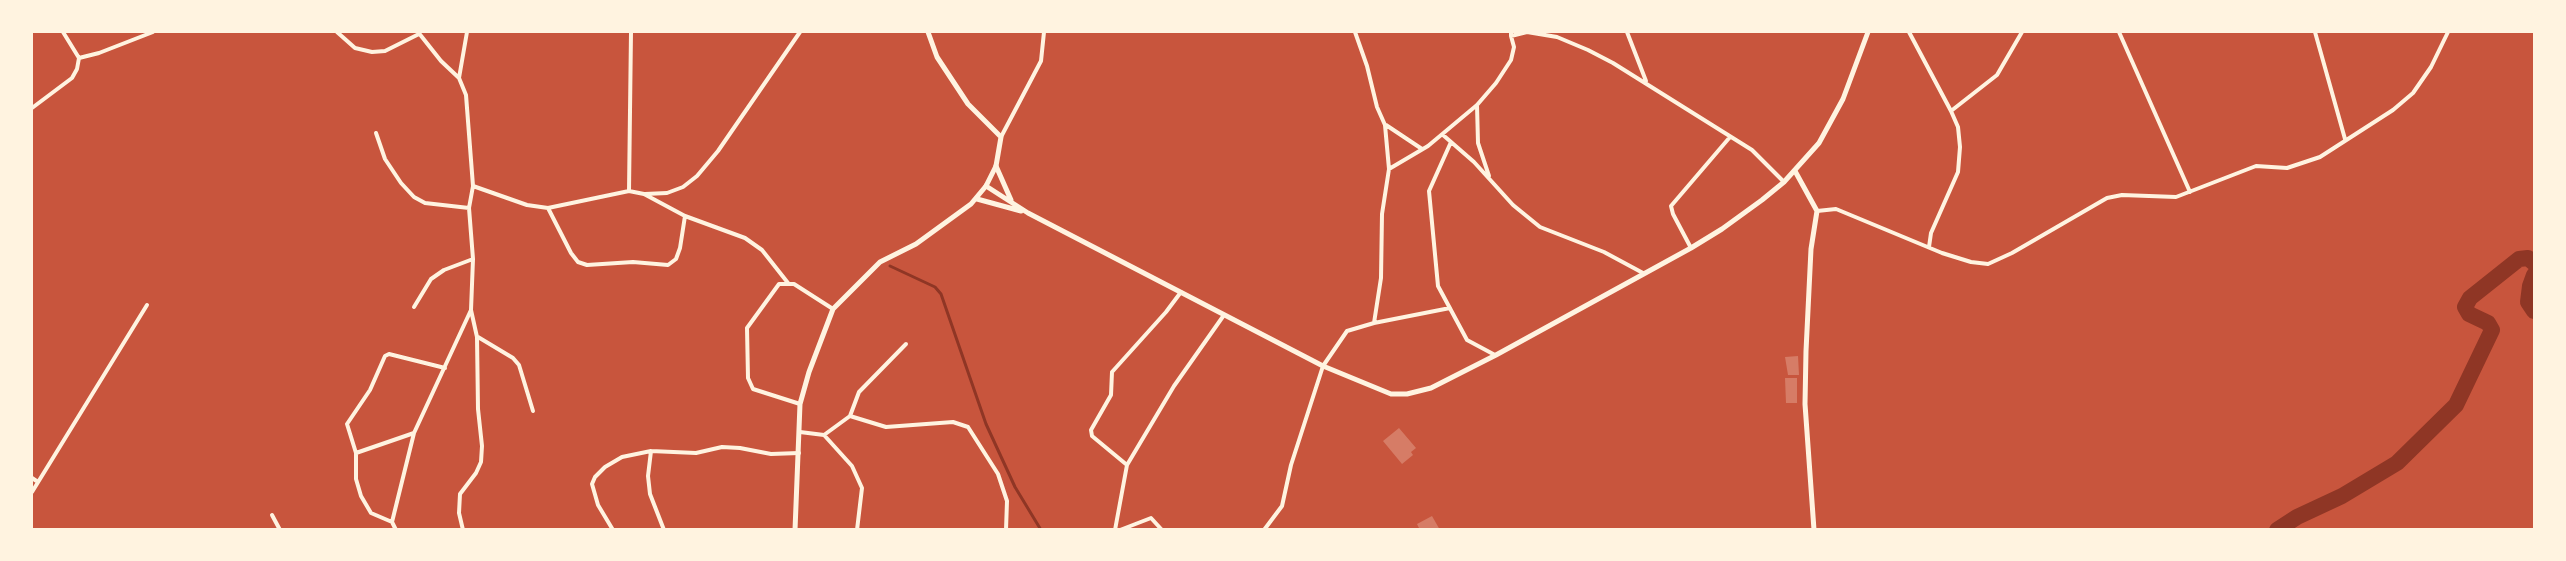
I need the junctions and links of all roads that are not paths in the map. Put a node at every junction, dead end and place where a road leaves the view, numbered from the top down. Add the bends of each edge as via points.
1 (63, 32) edge
2 (153, 32) edge
3 (337, 32) edge
4 (467, 32) edge
5 (631, 32) edge
6 (800, 32) edge
7 (928, 32) edge
8 (1044, 32) edge
9 (1355, 32) edge
10 (1627, 32) edge
11 (1868, 32) edge
12 (1909, 32) edge
13 (2022, 32) edge
14 (2119, 32) edge
15 (2315, 32) edge
16 (2448, 32) edge
17 (418, 33) edge
18 (1511, 34) edge
19 (79, 58) junction
20 (459, 78) junction
21 (1646, 82) junction
22 (1477, 105) junction
23 (32, 108) edge
24 (1951, 111) junction
25 (1385, 125) junction
26 (376, 133) dead end
27 (1443, 135) junction
28 (1001, 137) junction
29 (1730, 137) junction
30 (2345, 139) junction
31 (1451, 142) junction
32 (1422, 149) junction
33 (996, 166) junction
34 (1389, 169) junction
35 (1795, 171) junction
36 (1490, 180) junction
37 (1784, 182) junction
38 (473, 186) junction
39 (986, 186) junction
40 (628, 191) junction
41 (2190, 192) junction
42 (644, 195) junction
43 (977, 199) junction
44 (1018, 207) junction
45 (469, 208) junction
46 (548, 208) junction
47 (1817, 211) junction
48 (1028, 213) junction
49 (685, 216) junction
50 (1691, 248) junction
51 (1929, 248) junction
52 (473, 259) junction
53 (1643, 273) junction
54 (788, 283) junction
55 (1182, 291) junction
56 (147, 305) dead end
57 (414, 308) dead end
58 (1450, 308) junction
59 (833, 309) junction
60 (471, 310) junction
61 (1225, 314) junction
62 (1374, 323) junction
63 (477, 337) junction
64 (906, 344) dead end
65 (1496, 355) junction
66 (1323, 366) junction
67 (445, 368) junction
68 (800, 404) junction
69 (533, 411) dead end
70 (850, 416) junction
71 (800, 432) junction
72 (414, 433) junction
73 (824, 435) junction
74 (651, 451) junction
75 (356, 453) junction
76 (799, 453) junction
77 (1127, 465) junction
78 (32, 478) edge
79 (38, 483) junction
80 (32, 492) edge
81 (272, 515) dead end
82 (392, 522) junction
83 (280, 530) edge
84 (396, 530) edge
85 (463, 530) edge
86 (613, 530) edge
87 (664, 530) edge
88 (795, 530) edge
89 (856, 530) edge
90 (1006, 530) edge
91 (1115, 530) edge
92 (1120, 530) edge
93 (1162, 530) edge
94 (1264, 530) edge
95 (1814, 530) edge

1 - 19 street
2 - 19 street
3 - 17 street via 355,48 372,52 385,51
4 - 20 street
5 - 40 street
6 - 42 street via 697,176 667,193
7 - 28 main road via 937,57 968,104
8 - 28 street via 1041,61
9 - 25 street
10 - 21 street
11 - 35 main road via 1843,99 1819,143
12 - 24 street
13 - 24 street via 1997,75
14 - 41 street
15 - 30 street
16 - 30 street via 2413,93
17 - 20 street
18 - 21 street via 1527,32 1557,37
18 - 22 street via 1511,60
19 - 23 street via 72,78
20 - 38 street via 466,94
21 - 29 street
22 - 27 street
22 - 36 street via 1478,143
24 - 51 street via 1958,127 1958,172 1931,233
25 - 32 street
25 - 34 street
26 - 45 street via 385,159 414,197 425,203
27 - 31 street
27 - 32 street
28 - 33 main road
29 - 37 street via 1752,150
29 - 50 street via 1671,206
30 - 41 street via 2304,163 2287,168 2256,166
31 - 36 street
31 - 58 street via 1430,191 1438,286
32 - 34 street
33 - 39 main road
33 - 44 main road
34 - 62 street
35 - 37 main road
35 - 47 main road
36 - 53 street via 1540,227 1604,252
37 - 50 main road
38 - 45 street
38 - 46 street via 526,205
39 - 43 main road
39 - 44 main road
40 - 42 street
40 - 46 street
41 - 51 street via 2176,197 2107,198 1988,264
42 - 49 street
43 - 48 main road
43 - 59 main road via 916,244 880,262
44 - 48 main road
45 - 52 street
46 - 49 street via 571,253 587,265 668,265 676,259 680,248
47 - 51 street via 1836,209
47 - 95 main road via 1811,249 1805,404
48 - 55 main road
49 - 54 street via 745,238
50 - 53 main road
52 - 57 street via 431,279
52 - 60 street
53 - 65 main road
54 - 59 street
54 - 68 street via 779,284 747,328 748,378 753,389
55 - 61 main road
55 - 77 street via 1112,372 1111,395 1091,430 1092,436
56 - 79 street
58 - 62 street
58 - 65 street via 1467,340
59 - 68 main road
60 - 63 street
60 - 67 street
61 - 66 main road
61 - 77 street via 1174,386
62 - 66 street via 1347,331
63 - 69 street via 519,365
63 - 85 street via 481,462 460,494
64 - 70 street via 859,392
65 - 66 main road via 1431,388 1407,394 1391,394
66 - 94 street via 1282,506
67 - 72 street
67 - 75 street via 393,354 385,356 370,390 347,424
68 - 71 main road
70 - 73 street
70 - 90 street via 886,427 953,422 968,427 998,474 1007,501
71 - 73 street
71 - 76 main road
72 - 75 street
72 - 82 street
73 - 89 street via 852,466 862,488
74 - 76 street via 696,453 722,447
74 - 86 street via 622,456 595,477 592,492
74 - 87 street via 650,494
75 - 82 street via 356,479 361,496 371,513
76 - 88 main road
77 - 91 street
78 - 79 street
79 - 80 street
81 - 83 street
82 - 84 street
92 - 93 street via 1150,518

